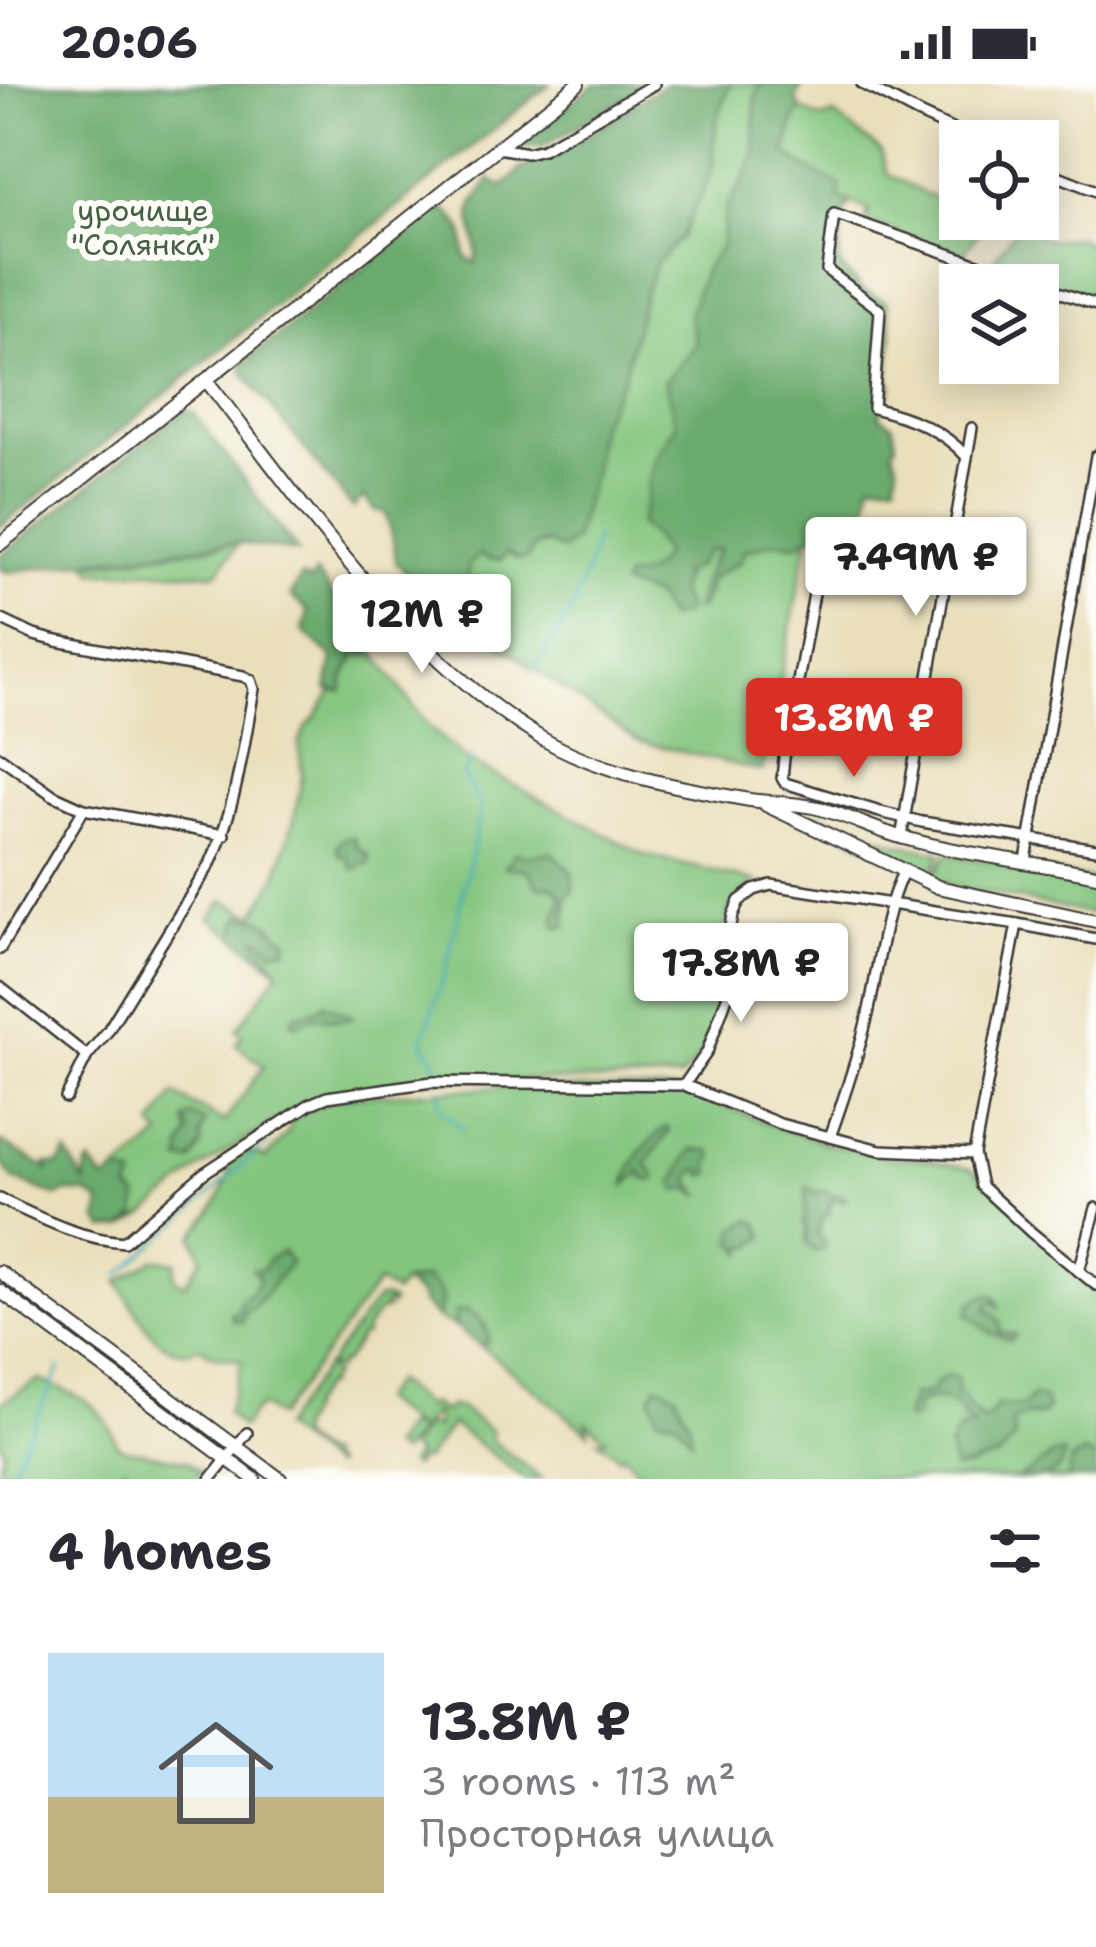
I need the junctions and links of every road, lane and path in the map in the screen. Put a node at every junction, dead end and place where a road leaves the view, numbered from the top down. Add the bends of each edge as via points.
1 (655, 84) edge
2 (862, 84) edge
3 (570, 87) edge
4 (939, 123) edge
5 (498, 148) junction
6 (1059, 176) edge
7 (1096, 190) edge
8 (1096, 305) edge
9 (206, 380) junction
10 (972, 428) dead end
11 (1096, 456) edge
12 (967, 458) junction
13 (824, 539) dead end
14 (0, 544) edge
15 (0, 619) edge
16 (0, 757) edge
17 (754, 801) junction
18 (809, 806) junction
19 (84, 808) junction
20 (904, 818) junction
21 (805, 822) junction
22 (224, 835) junction
23 (1030, 837) junction
24 (901, 838) junction
25 (1096, 849) edge
26 (1026, 860) junction
27 (903, 872) junction
28 (1096, 874) edge
29 (890, 906) junction
30 (1096, 921) edge
31 (1017, 924) junction
32 (1096, 940) edge
33 (0, 949) edge
34 (0, 987) edge
35 (87, 1056) junction
36 (684, 1085) junction
37 (66, 1098) dead end
38 (830, 1137) junction
39 (974, 1154) junction
40 (0, 1199) edge
41 (1096, 1208) edge
42 (1079, 1271) junction
43 (0, 1272) edge
44 (1096, 1285) edge
45 (0, 1291) edge
46 (247, 1433) dead end
47 (237, 1446) junction
48 (226, 1459) junction
49 (211, 1479) edge
50 (254, 1479) edge
51 (280, 1479) edge

1 - 5 street via 543,148
2 - 4 street
3 - 5 main road
5 - 9 main road
6 - 7 street
8 - 12 street via 834,214 827,270 880,310 873,408 933,429
9 - 14 main road
9 - 17 main road via 383,601 473,690 596,764
10 - 12 street
11 - 23 street
12 - 20 street
13 - 20 street via 782,778
15 - 22 street via 57,640 251,680
16 - 19 street
17 - 18 main road
17 - 21 main road
18 - 21 main road via 801,813
18 - 24 main road
19 - 22 street
19 - 33 street
20 - 23 street
20 - 24 street
21 - 27 main road
22 - 35 street
23 - 25 street
23 - 26 street
24 - 26 main road
26 - 28 main road
27 - 29 street
27 - 30 main road via 956,893
29 - 31 street
29 - 36 street via 771,885 740,902 727,948 732,983
29 - 38 street
31 - 32 street
31 - 39 street
34 - 35 street
35 - 37 street
36 - 38 street
36 - 40 street via 432,1082 327,1097 204,1173 124,1242 48,1222
38 - 39 street via 903,1153
39 - 42 street via 981,1186
41 - 42 street
42 - 44 street
43 - 47 main road
45 - 48 main road
46 - 47 street
47 - 48 street
47 - 51 main road
48 - 49 street
48 - 50 main road

